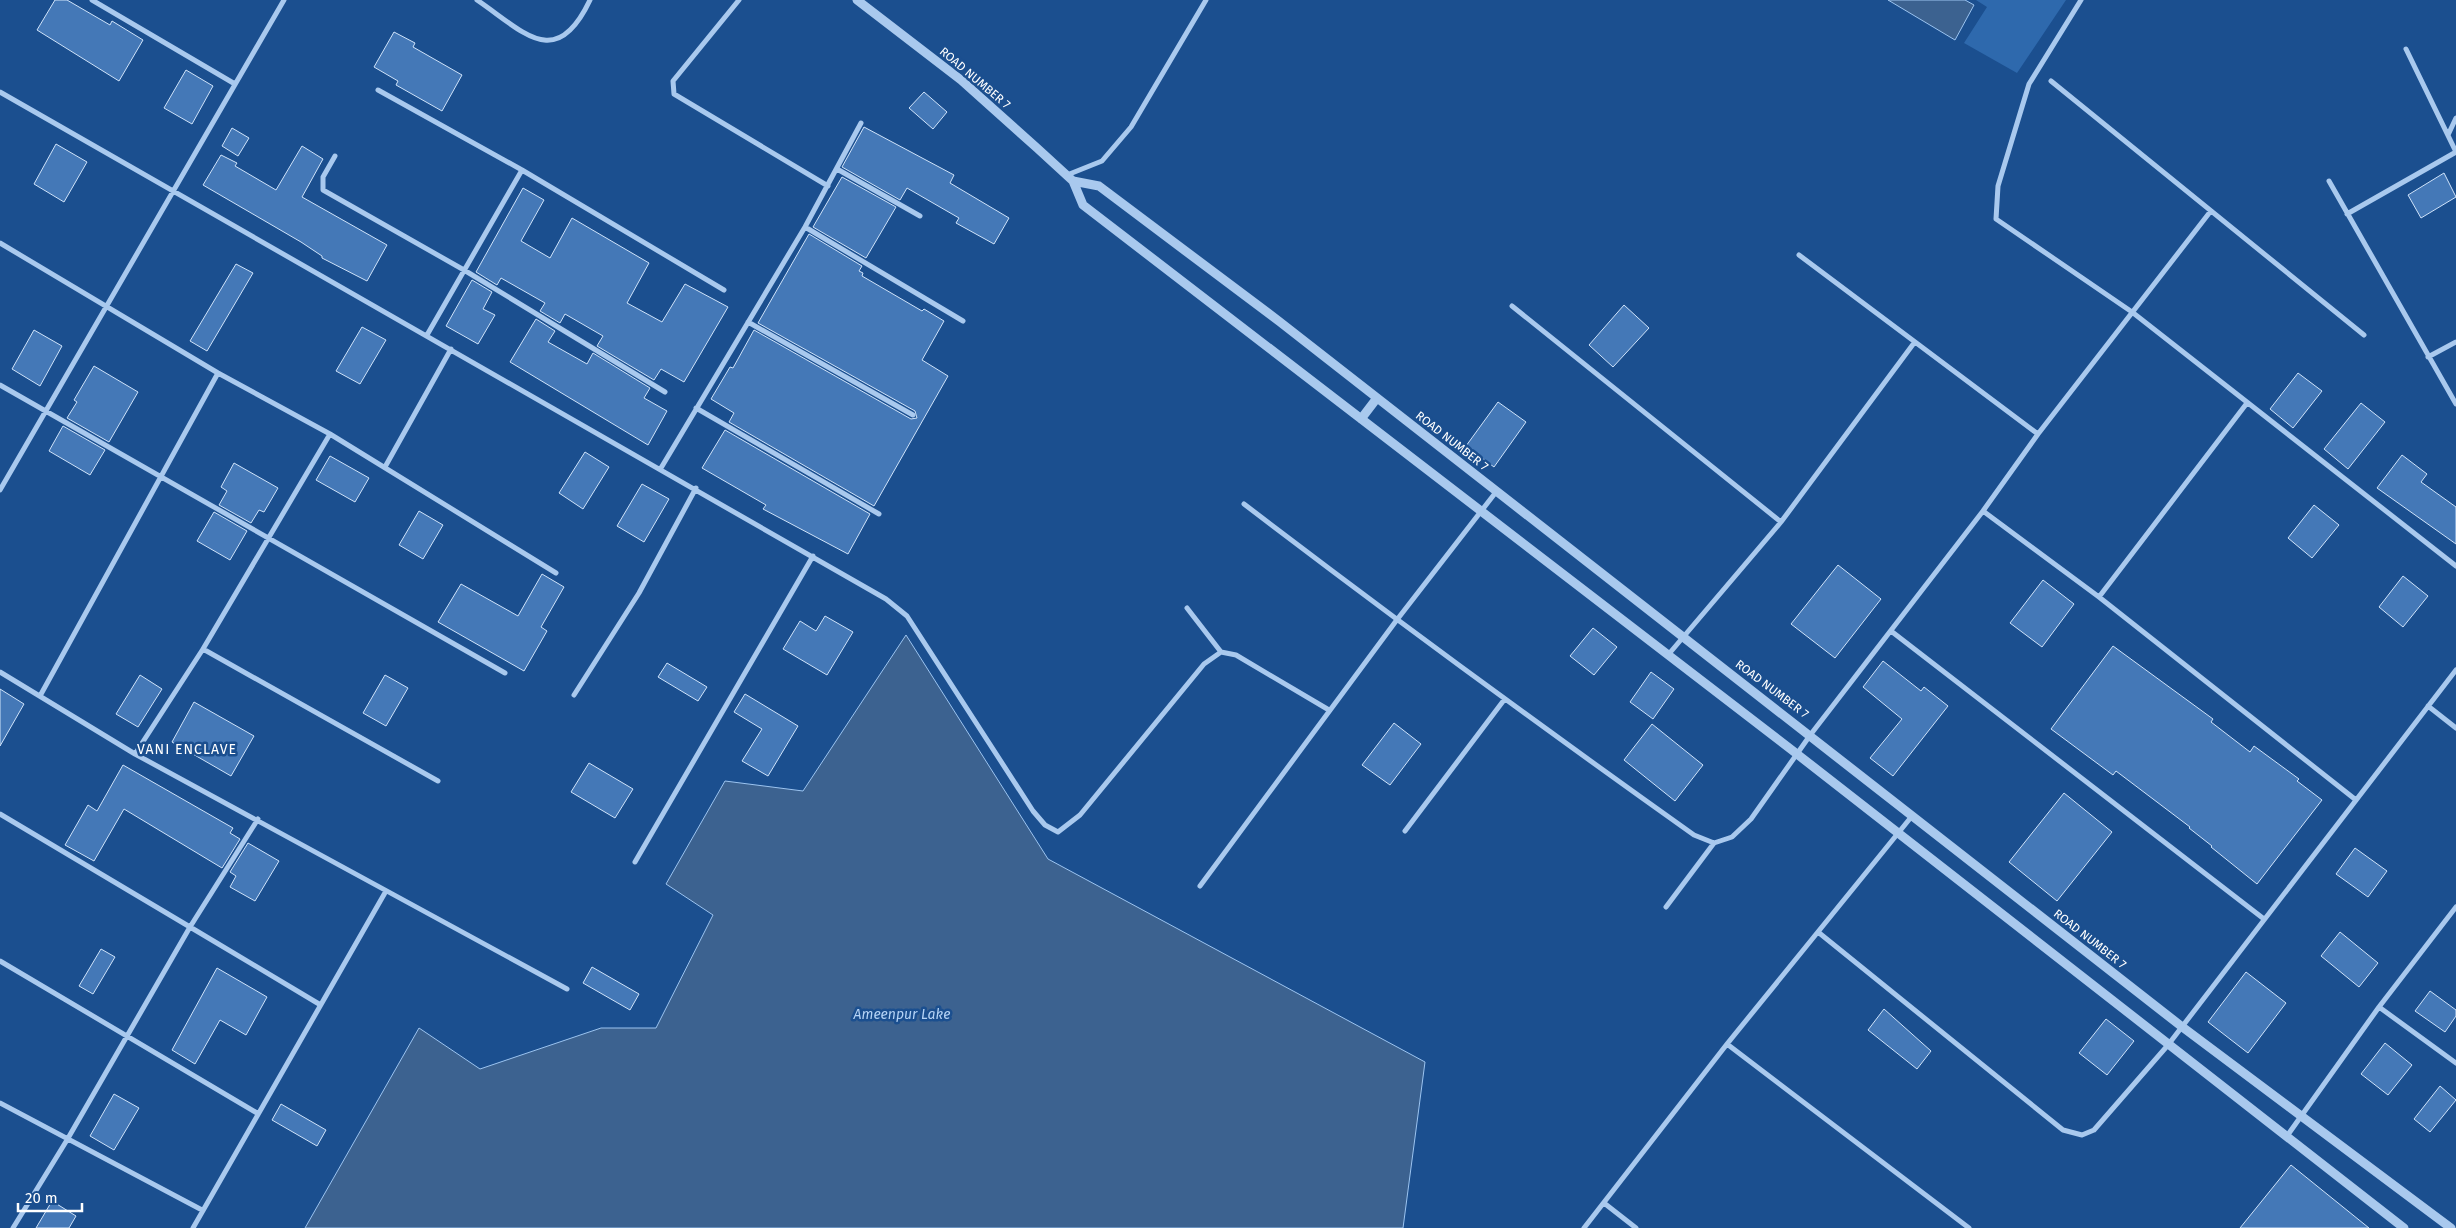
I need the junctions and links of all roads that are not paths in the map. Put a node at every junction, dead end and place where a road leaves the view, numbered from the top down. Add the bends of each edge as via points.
1 (92, 0) edge
2 (284, 0) edge
3 (477, 0) edge
4 (590, 0) edge
5 (739, 0) edge
6 (1206, 0) edge
7 (2081, 0) edge
8 (863, 1) edge
9 (2406, 49) dead end
10 (2051, 81) dead end
11 (235, 84) junction
12 (378, 90) dead end
13 (0, 92) edge
14 (2456, 118) edge
15 (861, 124) dead end
16 (2448, 135) junction
17 (2456, 152) edge
18 (335, 156) dead end
19 (837, 169) junction
20 (522, 170) junction
21 (1069, 178) junction
22 (2328, 181) dead end
23 (828, 186) junction
24 (173, 191) junction
25 (2210, 212) junction
26 (2347, 214) junction
27 (920, 216) dead end
28 (805, 227) junction
29 (0, 243) edge
30 (1799, 255) dead end
31 (464, 270) junction
32 (724, 290) dead end
33 (1512, 306) dead end
34 (106, 307) junction
35 (2132, 312) junction
36 (963, 321) dead end
37 (748, 322) junction
38 (427, 335) junction
39 (2364, 335) dead end
40 (2456, 342) edge
41 (1914, 343) junction
42 (452, 349) junction
43 (2428, 357) junction
44 (218, 373) junction
45 (0, 385) edge
46 (665, 392) dead end
47 (1377, 398) junction
48 (2247, 403) junction
49 (2456, 404) edge
50 (696, 408) junction
51 (46, 411) junction
52 (912, 415) dead end
53 (1361, 419) junction
54 (330, 434) junction
55 (2038, 434) junction
56 (385, 467) junction
57 (661, 468) junction
58 (161, 477) junction
59 (696, 488) junction
60 (0, 490) edge
61 (1496, 492) junction
62 (1244, 504) dead end
63 (1480, 511) junction
64 (1983, 511) junction
65 (878, 514) dead end
66 (1781, 522) junction
67 (269, 538) junction
68 (813, 556) junction
69 (2456, 566) edge
70 (556, 573) dead end
71 (2099, 598) junction
72 (1187, 608) dead end
73 (1396, 621) junction
74 (1891, 631) junction
75 (1683, 637) junction
76 (203, 649) junction
77 (1221, 652) junction
78 (1668, 655) junction
79 (2456, 670) edge
80 (0, 672) edge
81 (505, 673) dead end
82 (574, 695) dead end
83 (40, 696) junction
84 (1504, 700) junction
85 (2428, 706) junction
86 (1329, 710) junction
87 (2456, 728) edge
88 (1811, 734) junction
89 (135, 754) junction
90 (1797, 754) junction
91 (438, 781) dead end
92 (2356, 800) junction
93 (0, 814) edge
94 (1913, 815) junction
95 (258, 820) junction
96 (1406, 831) dead end
97 (1898, 833) junction
98 (1714, 843) junction
99 (635, 862) dead end
100 (1200, 886) dead end
101 (386, 891) junction
102 (1666, 907) dead end
103 (2456, 907) edge
104 (2264, 919) junction
105 (190, 927) junction
106 (1818, 932) junction
107 (0, 961) edge
108 (568, 989) dead end
109 (319, 1004) junction
110 (2379, 1007) junction
111 (2181, 1026) junction
112 (127, 1036) junction
113 (1727, 1044) junction
114 (2168, 1045) junction
115 (2456, 1063) edge
116 (0, 1103) edge
117 (258, 1113) junction
118 (2302, 1118) junction
119 (2287, 1136) junction
120 (67, 1140) junction
121 (1604, 1203) junction
122 (202, 1210) junction
123 (13, 1228) edge
124 (193, 1228) edge
125 (1584, 1228) edge
126 (1636, 1228) edge
127 (1968, 1228) edge
128 (2404, 1228) edge
129 (2451, 1228) edge

1 - 11 street
2 - 11 street
3 - 4 street via 536,40 556,40 569,34
5 - 23 street via 677,74 673,81 674,94
6 - 21 street via 1131,127 1102,161
7 - 35 street via 2028,84 1998,186 1996,219
8 - 21 street, ROAD NUMBER 7 via 961,80
9 - 16 street
10 - 25 street
11 - 24 street
12 - 20 street
13 - 24 street
14 - 16 street
15 - 19 street
16 - 17 street
17 - 26 street
18 - 31 street via 323,177 324,190
19 - 23 street
19 - 27 street
20 - 31 street
20 - 32 street
21 - 47 street, ROAD NUMBER 7 via 1099,186
21 - 53 street, ROAD NUMBER 7 via 1083,205
22 - 26 street
23 - 28 street
24 - 34 street
24 - 38 street
25 - 35 street
25 - 39 street
26 - 43 street
28 - 36 street
28 - 37 street
29 - 34 street
30 - 41 street
31 - 38 street
31 - 46 street
33 - 66 street
34 - 44 street
34 - 51 street
35 - 48 street
35 - 55 street
37 - 50 street
37 - 52 street
38 - 42 street
40 - 43 street
41 - 55 street
41 - 66 street
42 - 56 street
42 - 57 street
43 - 49 street
44 - 54 street
44 - 58 street
45 - 51 street
47 - 53 street
47 - 61 street, ROAD NUMBER 7
48 - 69 street
48 - 71 street
50 - 57 street
50 - 65 street
51 - 58 street
51 - 60 street
53 - 63 street, ROAD NUMBER 7
54 - 56 street
54 - 67 street
55 - 64 street
56 - 70 street
57 - 59 street
58 - 67 street
58 - 83 street
59 - 68 street
59 - 82 street via 639,593
61 - 63 street
61 - 75 street, ROAD NUMBER 7
62 - 73 street
63 - 73 street
63 - 78 street, ROAD NUMBER 7
64 - 71 street
64 - 74 street
66 - 75 street
67 - 76 street
67 - 81 street
68 - 77 street via 907,616 1033,811 1045,825 1058,832 1080,815 1204,664
68 - 99 street
71 - 92 street
72 - 77 street
73 - 84 street
73 - 86 street
74 - 88 street
74 - 104 street
75 - 78 street
75 - 88 street, ROAD NUMBER 7
76 - 89 street
76 - 91 street
77 - 86 street via 1236,655
78 - 90 street, ROAD NUMBER 7
79 - 85 street
80 - 83 street
83 - 89 street
84 - 96 street
84 - 98 street via 1694,835
85 - 87 street
85 - 92 street
86 - 100 street
88 - 90 street
88 - 94 street, ROAD NUMBER 7
89 - 95 street
90 - 97 street, ROAD NUMBER 7
90 - 98 street via 1751,820 1732,836
92 - 104 street
93 - 105 street
94 - 97 street
94 - 111 street, ROAD NUMBER 7
95 - 101 street
95 - 105 street
97 - 106 street
97 - 114 street, ROAD NUMBER 7
98 - 102 street
101 - 108 street
101 - 109 street
103 - 110 street
104 - 111 street
105 - 109 street
105 - 112 street
106 - 113 street
106 - 114 street via 2072,1134 2082,1135 2094,1130
107 - 112 street
109 - 117 street
110 - 115 street
110 - 118 street
111 - 114 street
111 - 118 street, ROAD NUMBER 7
112 - 117 street
112 - 120 street
113 - 121 street
113 - 127 street
114 - 119 street, ROAD NUMBER 7
116 - 120 street
117 - 122 street
118 - 119 street
118 - 129 street, ROAD NUMBER 7
119 - 128 street, ROAD NUMBER 7
120 - 122 street
120 - 123 street
121 - 125 street
121 - 126 street
122 - 124 street

